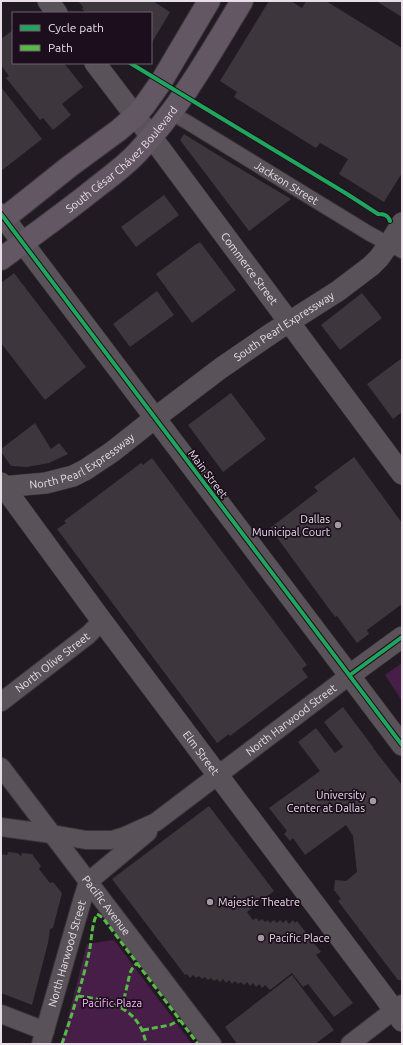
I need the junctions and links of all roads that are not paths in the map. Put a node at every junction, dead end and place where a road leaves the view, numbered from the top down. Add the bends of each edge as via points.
1 (48, 1) edge
2 (209, 1) edge
3 (242, 1) edge
4 (56, 12) edge
5 (96, 64) edge
6 (171, 114) junction
7 (135, 116) junction
8 (151, 137) junction
9 (2, 218) edge
10 (402, 223) edge
11 (23, 243) junction
12 (396, 248) edge
13 (1, 259) edge
14 (289, 323) junction
15 (155, 418) junction
16 (402, 474) edge
17 (2, 486) edge
18 (102, 621) junction
19 (402, 637) edge
20 (350, 676) junction
21 (1, 702) edge
22 (402, 745) edge
23 (1, 767) edge
24 (218, 776) junction
25 (156, 822) junction
26 (1, 827) edge
27 (52, 834) junction
28 (88, 882) junction
29 (399, 1012) edge
30 (1, 1014) edge
31 (43, 1038) edge
32 (212, 1044) edge
33 (350, 1044) edge

1 - 4 main road
2 - 7 main road, South César Chávez Boulevard via 161,82
3 - 6 main road, South César Chávez Boulevard
5 - 7 main road, Commerce Street
6 - 8 main road, South César Chávez Boulevard
6 - 12 street, Jackson Street
7 - 8 main road, Commerce Street
7 - 9 main road, South César Chávez Boulevard
8 - 11 main road, South César Chávez Boulevard via 114,174
8 - 14 main road, Commerce Street
9 - 11 main road, Main Street
10 - 12 main road, South Pearl Expressway
11 - 13 main road, South César Chávez Boulevard
11 - 15 main road, Main Street
12 - 14 main road, South Pearl Expressway
14 - 15 main road, South Pearl Expressway via 221,368
14 - 16 main road, Commerce Street
15 - 17 main road, North Pearl Expressway via 112,452 73,476 46,483
15 - 20 main road, Main Street
17 - 18 main road, Elm Street
18 - 21 street, North Olive Street via 88,635
18 - 24 main road, Elm Street
19 - 20 main road
20 - 22 main road, Main Street
20 - 24 street, North Harwood Street
23 - 27 street, Pacific Avenue
24 - 25 street, North Harwood Street
24 - 29 main road, Elm Street
25 - 27 street, North Harwood Street via 112,840 86,840
25 - 28 street, North Harwood Street via 151,830
26 - 27 street, North Harwood Street
27 - 28 street, Pacific Avenue
28 - 31 street, North Harwood Street
28 - 32 street, Pacific Avenue
29 - 33 street
30 - 31 street

